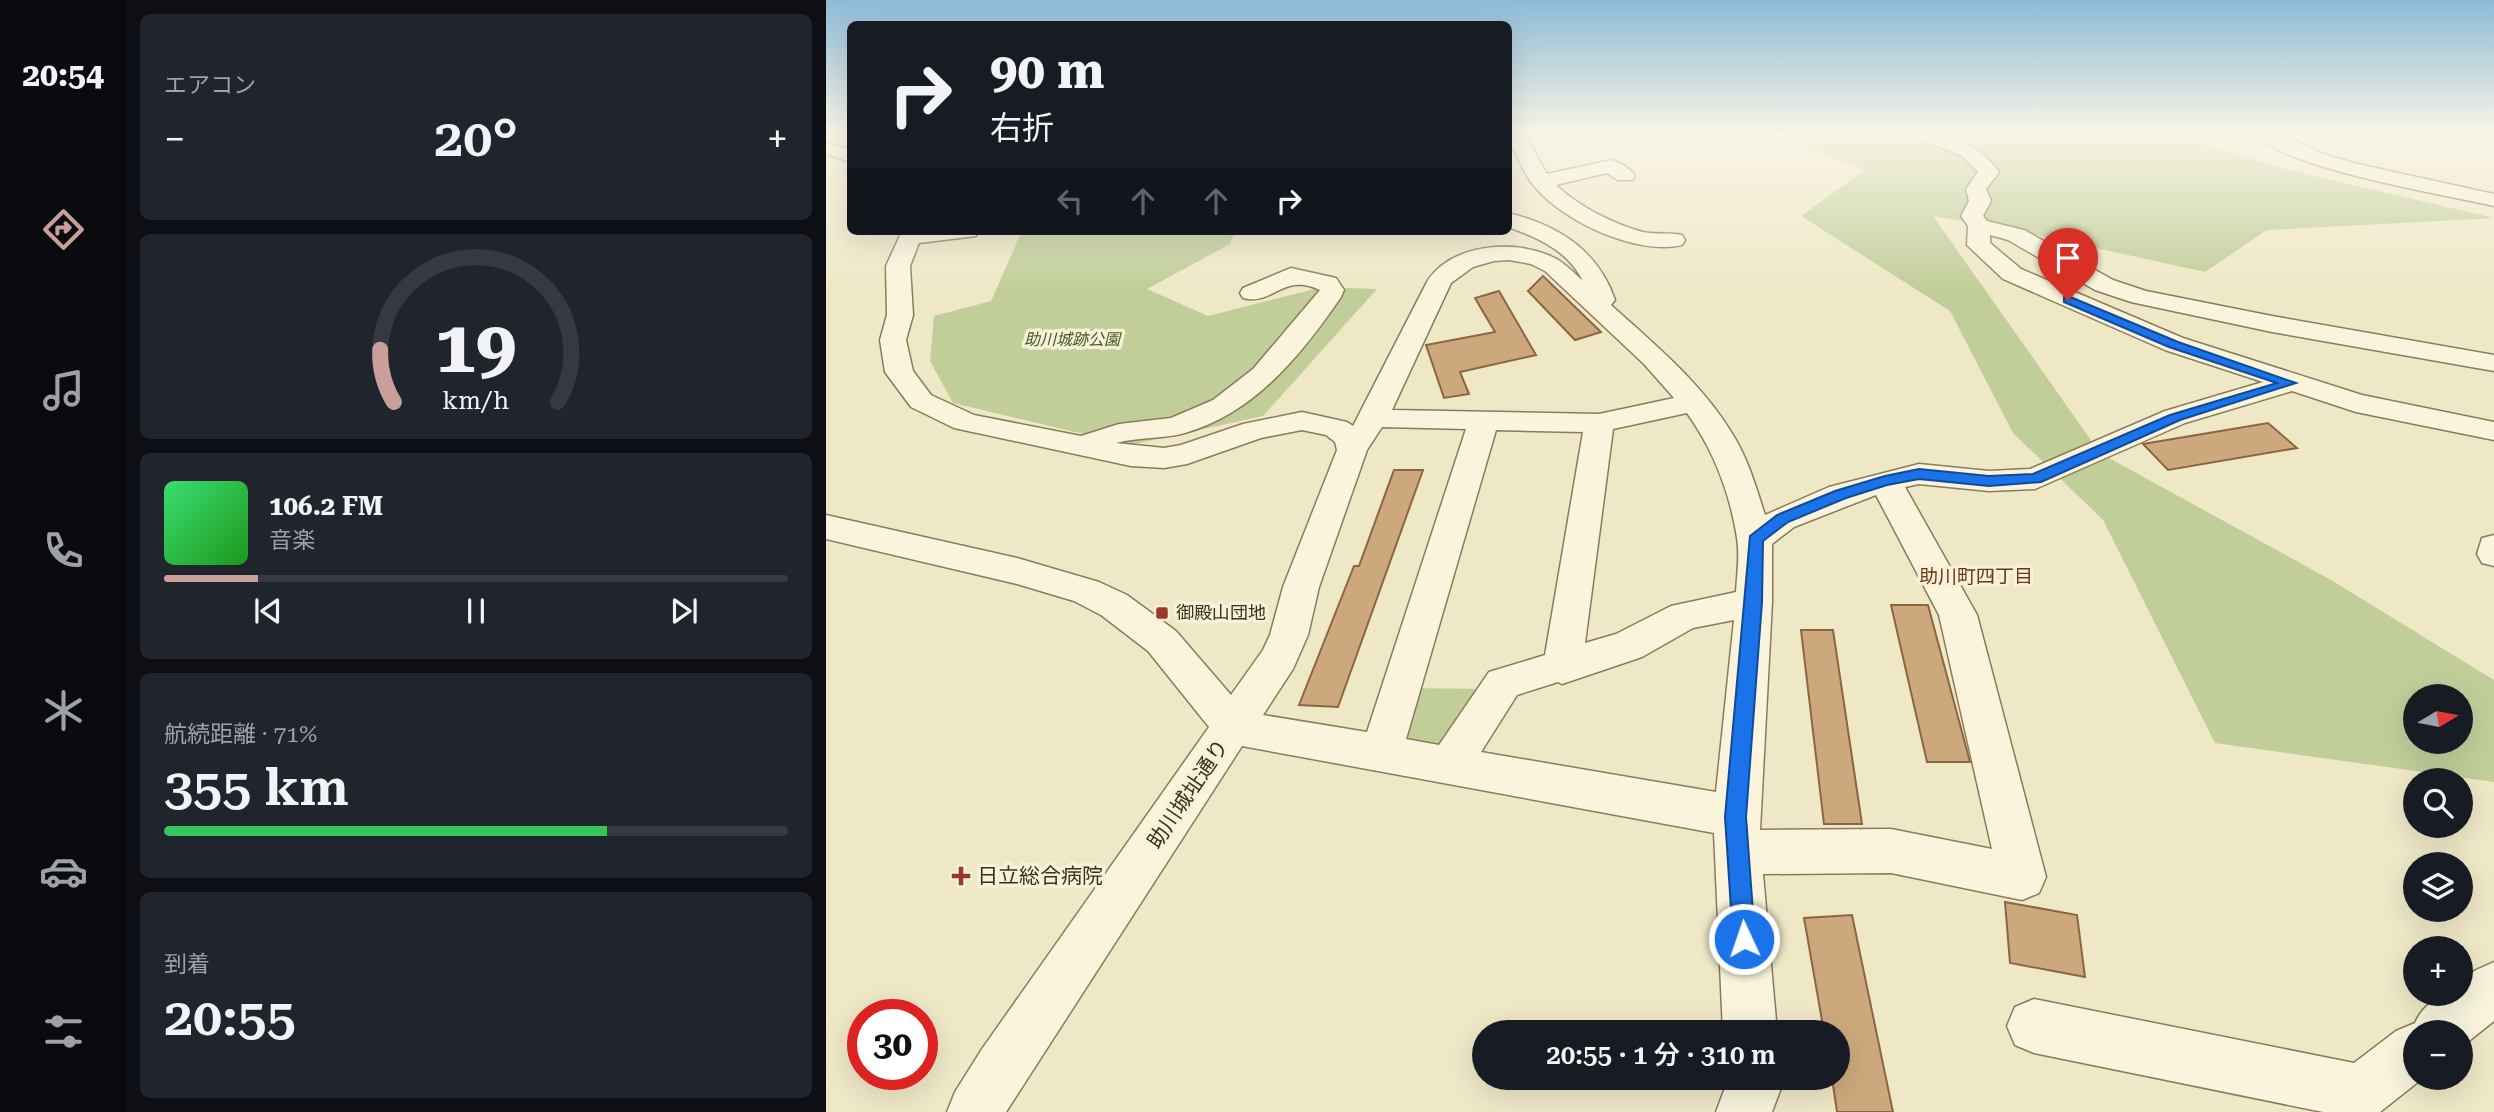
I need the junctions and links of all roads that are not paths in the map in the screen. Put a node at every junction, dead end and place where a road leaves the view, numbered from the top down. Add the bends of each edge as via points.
1 (1544, 184) edge
2 (1980, 184) edge
3 (2418, 184) edge
4 (2494, 200) edge
5 (1512, 221) edge
6 (1979, 226) junction
7 (1623, 229) junction
8 (911, 235) edge
9 (1674, 240) dead end
10 (1576, 251) junction
11 (1252, 293) dead end
12 (1605, 313) junction
13 (2494, 363) edge
14 (2290, 383) junction
15 (1694, 403) junction
16 (1373, 418) junction
17 (1484, 421) junction
18 (1599, 423) junction
19 (2494, 431) edge
20 (1085, 447) junction
21 (1352, 450) junction
22 (1885, 481) junction
23 (826, 527) edge
24 (1755, 539) junction
25 (2494, 547) edge
26 (2494, 554) edge
27 (1754, 602) junction
28 (1562, 668) junction
29 (1233, 727) junction
30 (1381, 753) junction
31 (1450, 765) junction
32 (1737, 834) junction
33 (2494, 988) edge
34 (1749, 1020) edge
35 (2453, 1020) edge
36 (2034, 1026) dead end
37 (2403, 1059) edge
38 (1752, 1090) edge
39 (975, 1112) edge
40 (1744, 1112) edge

1 - 7 street via 1560,201 1588,217
2 - 6 street via 1976,189 1980,201 1972,216
3 - 4 street
5 - 10 street
6 - 13 street via 2016,234 2104,285 2140,297
6 - 14 street via 1978,245 2012,274 2174,344
7 - 9 street via 1642,239
7 - 10 street
8 - 20 street via 898,266 900,315 893,340 899,372 921,401 965,422
10 - 12 street via 1594,278
11 - 20 street via 1291,275 1326,283 1332,290 1254,387 1238,398 1192,421 1103,435
12 - 15 street
12 - 16 street via 1537,256 1500,254 1463,263 1440,281
14 - 19 street via 2356,403
14 - 22 street via 2175,417 2035,479 1989,481 1919,474
15 - 18 street
15 - 24 street via 1719,436 1734,468
16 - 17 street
16 - 21 street
17 - 18 street
17 - 30 street
18 - 28 street
20 - 21 street via 1164,458 1254,430 1302,421 1336,428 1349,438
21 - 29 street via 1301,587 1290,635
22 - 24 street via 1782,519
22 - 32 street via 1958,615 2022,877 1891,851
23 - 29 street, 助川城址通り via 1086,591 1162,640
24 - 27 street
25 - 26 street
27 - 28 street via 1684,616 1628,646
27 - 32 street
28 - 31 street via 1503,683
29 - 30 street
29 - 39 street, 助川城址通り
30 - 31 street
31 - 32 street
32 - 34 street
33 - 35 street
36 - 37 street via 2361,1092
38 - 40 street

